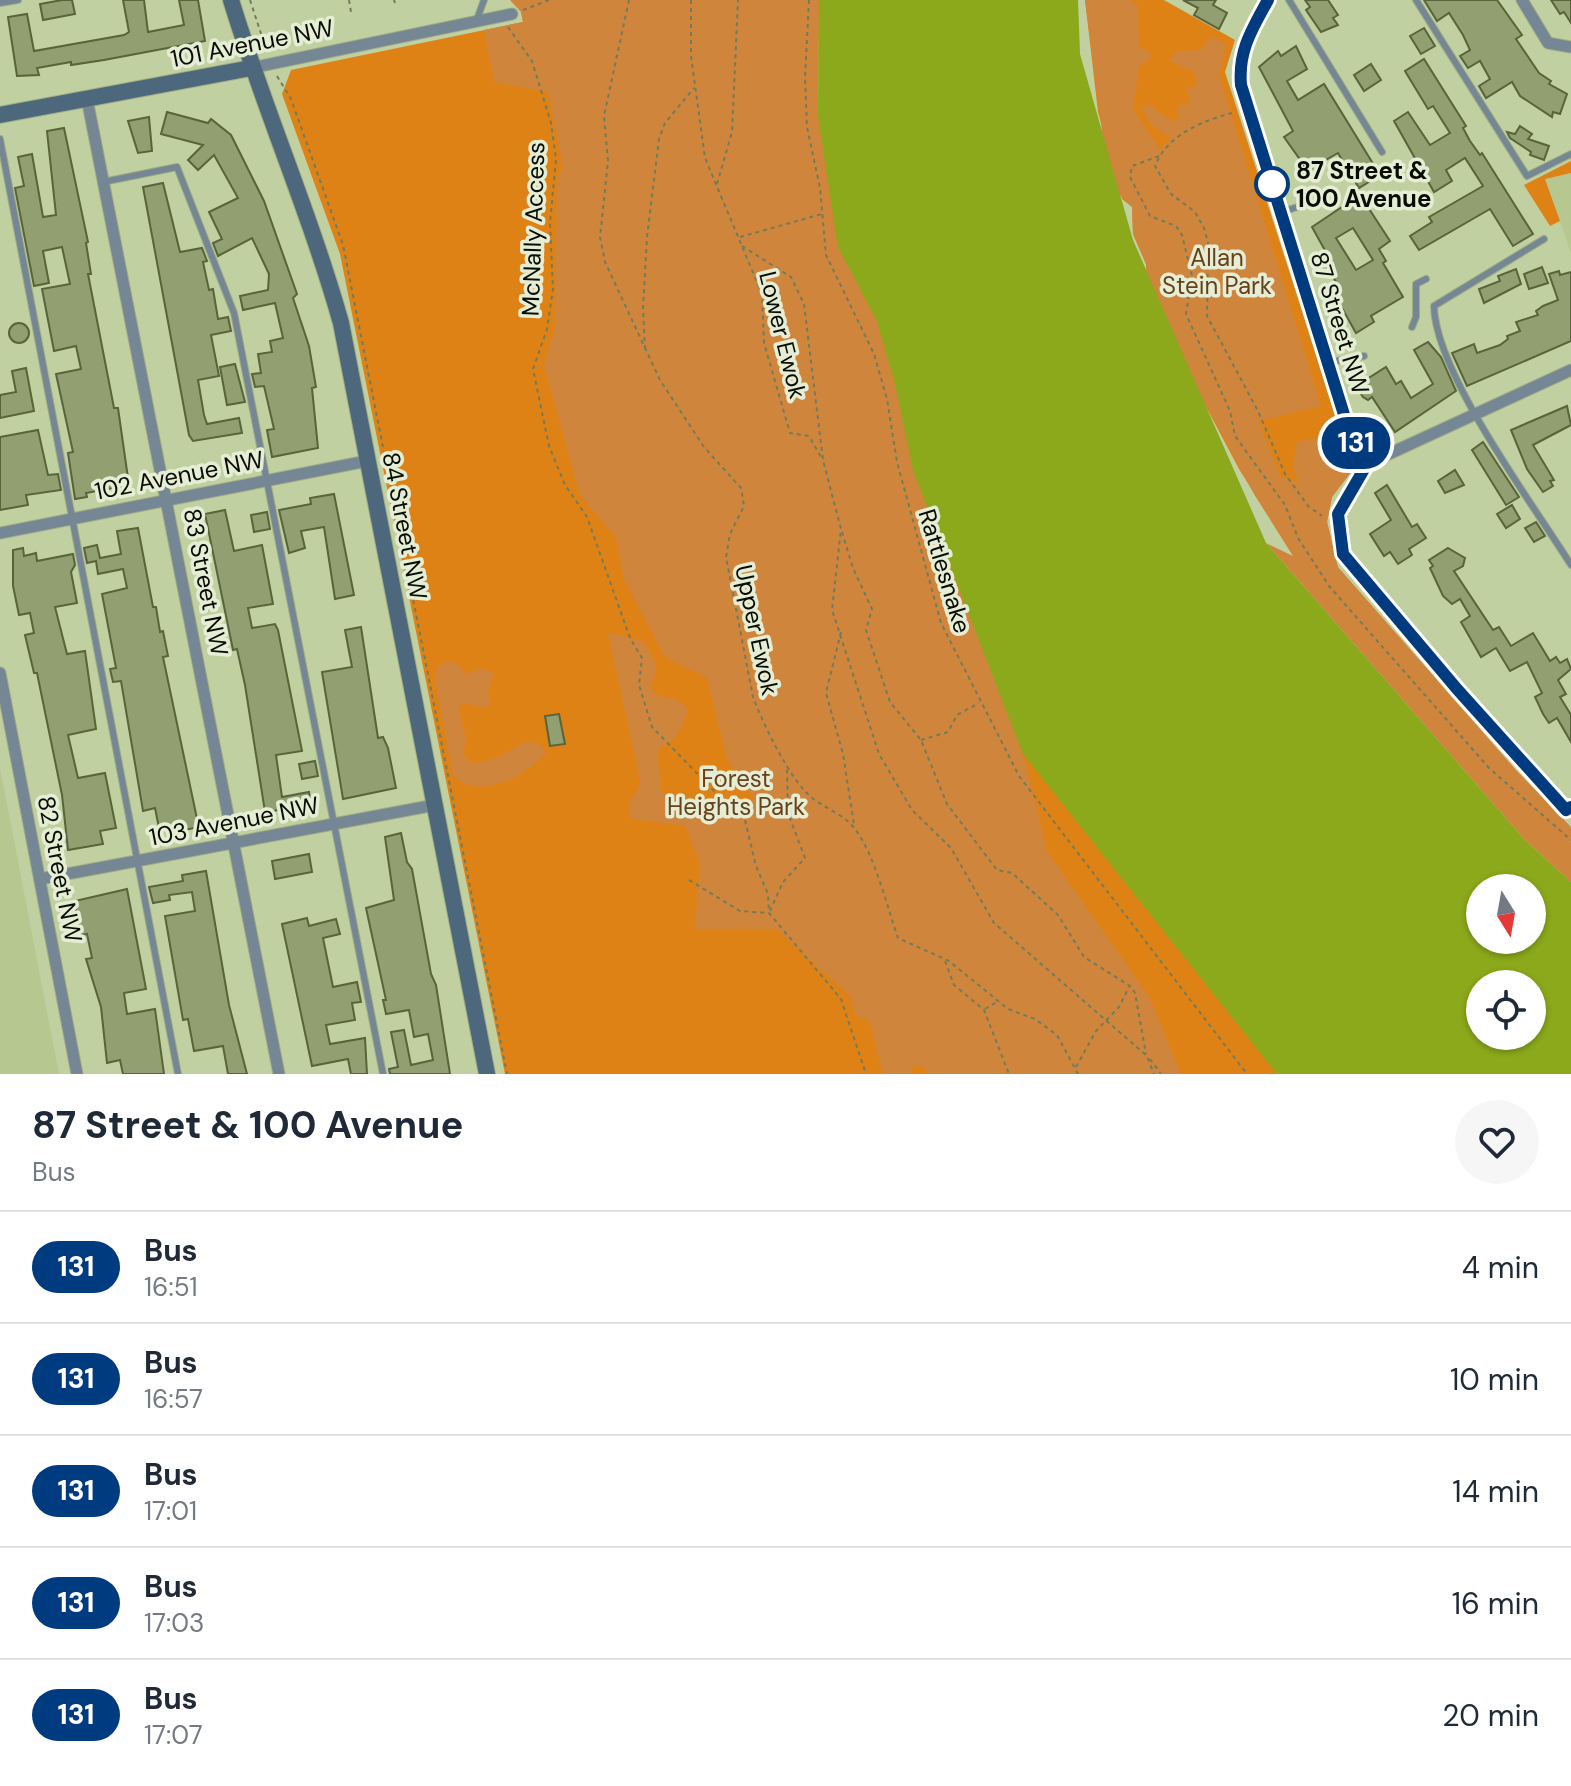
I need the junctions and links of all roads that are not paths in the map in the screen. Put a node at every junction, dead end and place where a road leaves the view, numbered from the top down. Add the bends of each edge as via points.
1 (18, 0) edge
2 (231, 0) edge
3 (484, 0) edge
4 (1268, 0) edge
5 (1289, 0) edge
6 (1416, 0) edge
7 (1522, 0) edge
8 (0, 3) edge
9 (512, 14) road end
10 (476, 22) junction
11 (1571, 47) edge
12 (251, 68) junction
13 (87, 99) junction
14 (0, 115) edge
15 (0, 139) edge
16 (1382, 152) dead end
17 (1571, 154) edge
18 (103, 182) junction
19 (1304, 205) dead end
20 (1281, 212) junction
21 (1544, 239) dead end
22 (1426, 279) dead end
23 (1412, 327) dead end
24 (1364, 356) dead end
25 (1328, 363) junction
26 (1571, 370) edge
27 (1476, 415) junction
28 (367, 461) junction
29 (1367, 464) junction
30 (267, 481) junction
31 (167, 500) junction
32 (71, 519) junction
33 (0, 533) edge
34 (1571, 565) edge
35 (0, 673) edge
36 (435, 805) junction
37 (1569, 810) edge
38 (334, 824) junction
39 (235, 843) junction
40 (137, 861) junction
41 (40, 879) junction
42 (77, 1074) edge
43 (178, 1074) edge
44 (279, 1074) edge
45 (383, 1074) edge
46 (487, 1074) edge

1 - 8 lane
2 - 12 street, 84 Street NW
3 - 10 lane
4 - 20 street, 87 Street NW via 1239,65
5 - 16 lane
6 - 17 lane via 1527,176
7 - 11 street via 1548,43
9 - 10 street, 101 Avenue NW
10 - 12 street, 101 Avenue NW
12 - 13 street, 101 Avenue NW
12 - 28 street, 84 Street NW via 321,255 341,323
13 - 14 street, 101 Avenue NW
13 - 18 street, 83 Street NW
15 - 32 lane
18 - 30 lane via 177,167 234,313
18 - 31 street, 83 Street NW
19 - 20 lane
20 - 25 street, 87 Street NW
21 - 27 lane via 1434,306 1435,322
22 - 23 lane via 1416,284
24 - 25 lane
25 - 29 street, 87 Street NW via 1346,421
26 - 27 street
27 - 29 street
27 - 34 lane
28 - 30 street, 102 Avenue NW
28 - 36 street, 84 Street NW
29 - 37 street via 1342,505 1337,528 1343,554
30 - 31 street, 102 Avenue NW
30 - 38 lane
31 - 32 street, 102 Avenue NW
31 - 39 street, 83 Street NW
32 - 33 street, 102 Avenue NW
32 - 40 lane
35 - 41 street, 82 Street NW
36 - 38 street, 103 Avenue NW
36 - 46 street, 84 Street NW
38 - 39 street, 103 Avenue NW
38 - 45 lane
39 - 40 street, 103 Avenue NW
39 - 44 street, 83 Street NW
40 - 41 street, 103 Avenue NW
40 - 43 lane
41 - 42 street, 82 Street NW

